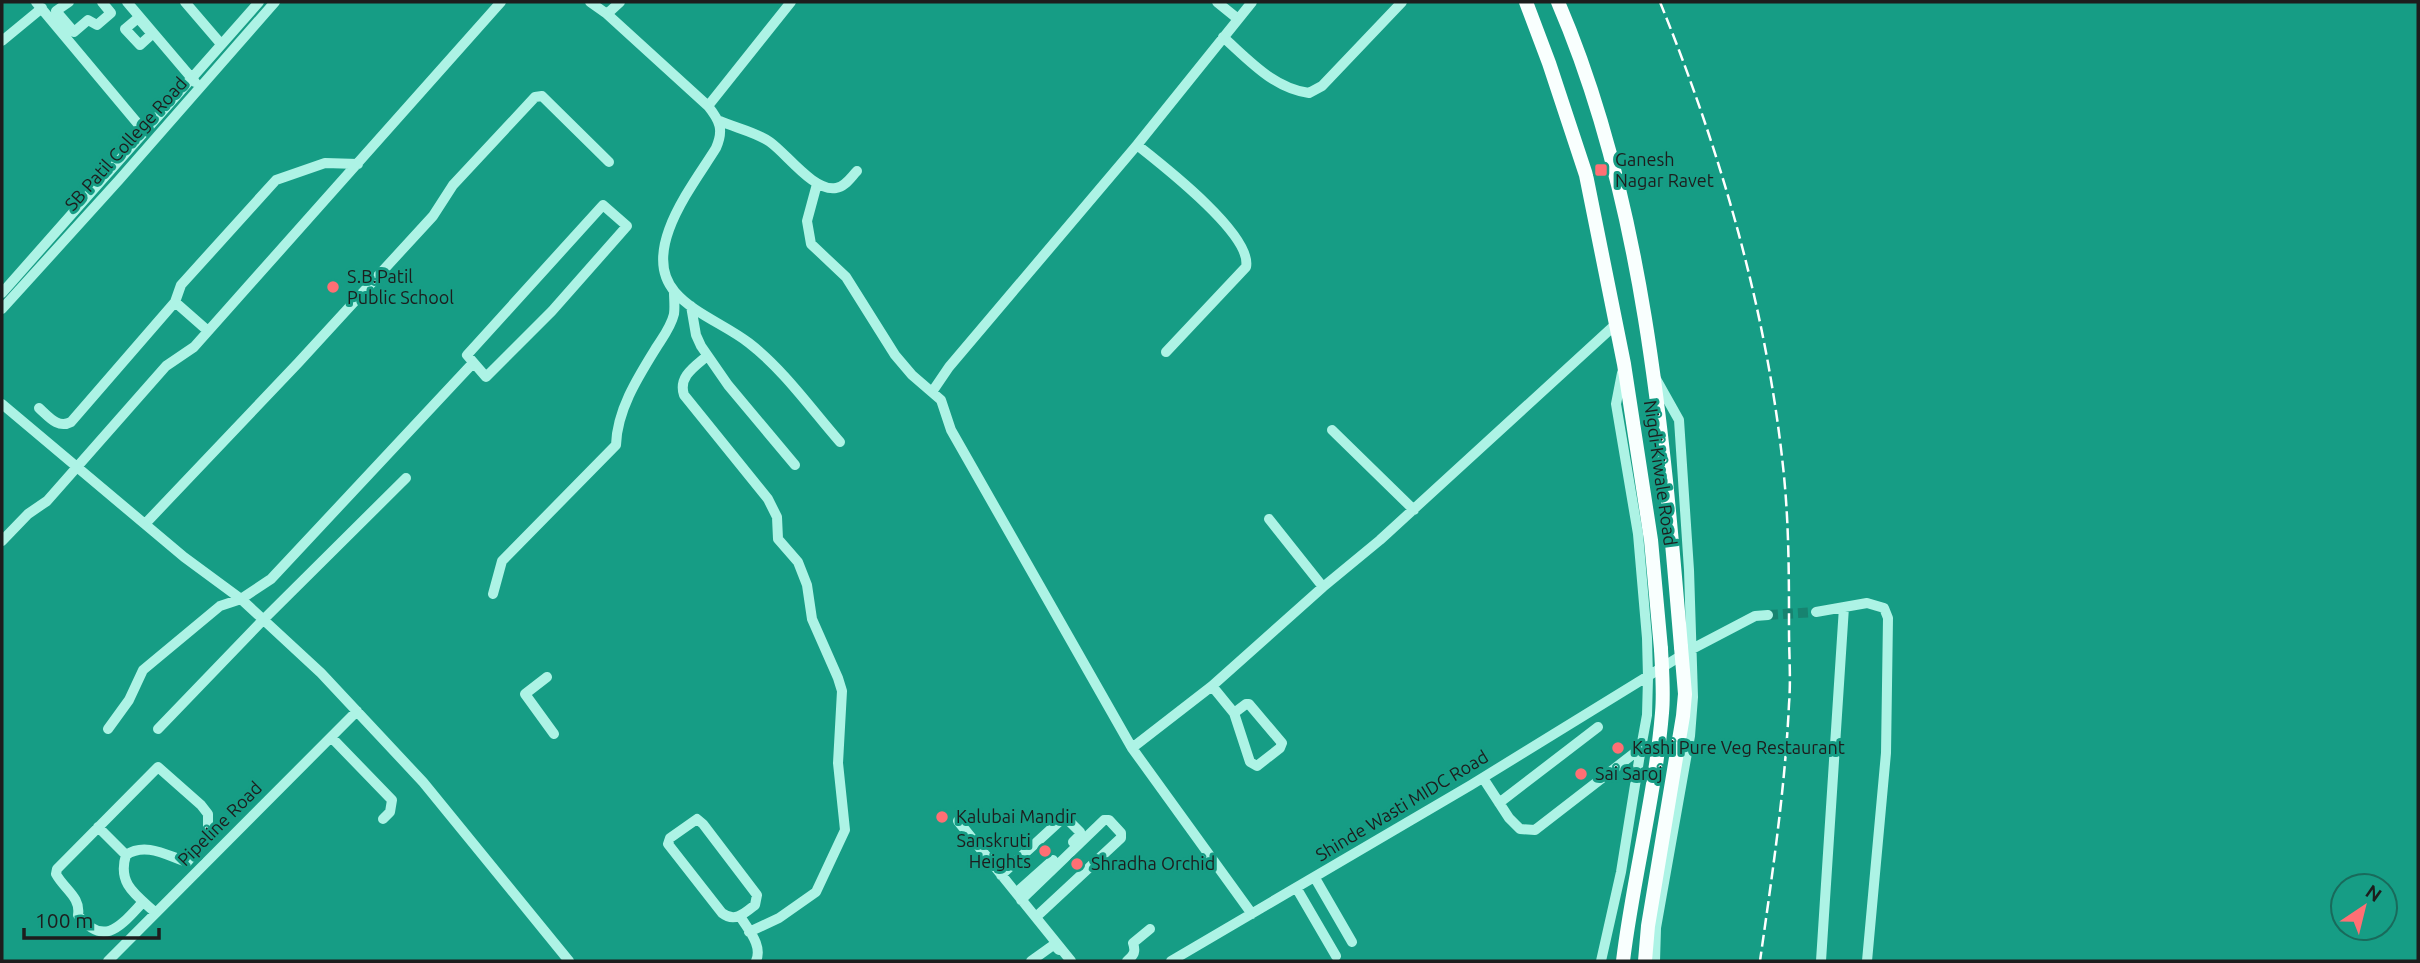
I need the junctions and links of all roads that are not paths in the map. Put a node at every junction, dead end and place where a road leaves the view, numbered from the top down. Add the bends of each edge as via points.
1 (69, 2) edge
2 (102, 2) edge
3 (127, 2) edge
4 (185, 2) edge
5 (259, 2) edge
6 (275, 2) edge
7 (501, 2) edge
8 (590, 2) edge
9 (620, 2) edge
10 (792, 2) edge
11 (1217, 2) edge
12 (1252, 2) edge
13 (1402, 2) edge
14 (1526, 2) edge
15 (1558, 2) edge
16 (39, 5) edge
17 (607, 13) junction
18 (1238, 19) junction
19 (62, 25) junction
20 (1223, 37) junction
21 (2, 41) edge
22 (221, 44) junction
23 (191, 78) junction
24 (200, 87) junction
25 (708, 106) junction
26 (720, 121) junction
27 (144, 131) junction
28 (1137, 145) junction
29 (609, 162) dead end
30 (358, 164) junction
31 (857, 171) dead end
32 (817, 184) junction
33 (4, 287) edge
34 (674, 292) junction
35 (175, 302) junction
36 (691, 306) junction
37 (2, 309) edge
38 (1616, 324) junction
39 (208, 331) junction
40 (1166, 352) dead end
41 (707, 356) junction
42 (473, 363) junction
43 (1624, 364) junction
44 (1651, 372) junction
45 (932, 392) junction
46 (2, 404) edge
47 (39, 408) dead end
48 (1332, 430) dead end
49 (840, 442) dead end
50 (794, 466) dead end
51 (77, 467) junction
52 (406, 478) dead end
53 (1414, 510) junction
54 (1269, 519) dead end
55 (145, 524) junction
56 (2, 541) edge
57 (1323, 587) junction
58 (493, 594) dead end
59 (241, 599) junction
60 (1844, 607) junction
61 (1816, 612) tunnel mouth
62 (1768, 615) tunnel mouth
63 (262, 621) junction
64 (1692, 649) junction
65 (547, 677) dead end
66 (1648, 678) junction
67 (1212, 686) junction
68 (357, 711) junction
69 (1234, 713) junction
70 (1598, 727) dead end
71 (107, 729) dead end
72 (158, 729) dead end
73 (554, 734) dead end
74 (331, 737) junction
75 (1132, 748) junction
76 (1641, 748) junction
77 (1483, 778) junction
78 (1499, 803) junction
79 (383, 819) dead end
80 (958, 821) dead end
81 (99, 827) junction
82 (126, 855) junction
83 (1012, 866) junction
84 (1001, 875) junction
85 (1315, 878) junction
86 (1030, 887) junction
87 (1297, 889) junction
88 (1322, 891) junction
89 (1019, 897) junction
90 (143, 902) junction
91 (1304, 902) junction
92 (1048, 907) junction
93 (156, 913) junction
94 (1252, 914) junction
95 (740, 916) junction
96 (1036, 918) junction
97 (1150, 929) dead end
98 (749, 932) junction
99 (1352, 942) dead end
100 (1336, 956) dead end
101 (108, 961) edge
102 (569, 961) edge
103 (756, 961) edge
104 (1031, 961) edge
105 (1070, 961) edge
106 (1127, 961) edge
107 (1171, 961) edge
108 (1601, 961) edge
109 (1623, 961) edge
110 (1645, 961) edge
111 (1655, 961) edge
112 (1821, 961) edge
113 (1867, 961) edge

1 - 19 street via 56,11
2 - 19 street via 111,13 97,25 88,20 74,32
3 - 23 street
4 - 22 street
5 - 22 street, SB Patil College Road
6 - 24 street, SB Patil College Road
7 - 30 street
8 - 17 street
9 - 17 street
10 - 25 street
11 - 18 street
12 - 18 street
13 - 20 street via 1322,86 1309,93 1273,81
14 - 38 main road, Nigdi-Kiwale Road via 1586,175
15 - 44 main road, Nigdi-Kiwale Road via 1580,52 1623,204 1648,330
16 - 19 street
16 - 21 street
17 - 25 street
18 - 20 street
19 - 27 street
20 - 28 street
22 - 23 street, SB Patil College Road
23 - 24 street
23 - 27 street, SB Patil College Road
24 - 37 street, SB Patil College Road
25 - 26 street
26 - 32 street via 771,143
26 - 34 street via 722,135 678,209 664,244 665,276
27 - 33 street, SB Patil College Road
28 - 40 street via 1221,220 1247,261
28 - 45 street
29 - 55 street via 542,96 535,97 453,185 433,216
30 - 35 street via 325,163 276,180 181,285
30 - 39 street
31 - 32 street via 836,188
32 - 45 street via 807,220 811,244 846,277 895,355
34 - 36 street
34 - 58 street via 669,327 622,410 616,445 502,561
35 - 39 street
35 - 47 street via 71,422 58,425
36 - 41 street via 696,335
36 - 49 street via 751,345
38 - 43 main road, Nigdi-Kiwale Road
38 - 53 street
39 - 51 street via 166,366
41 - 50 street
41 - 98 street via 683,380 684,396 768,499 777,517 778,539 798,562 807,585 812,619 842,691 838,763 845,830 842,840 816,892
42 - 42 street via 486,377 627,226 603,205 467,355
42 - 59 street via 271,579
43 - 66 street via 1616,404 1638,534
43 - 109 main road, Nigdi-Kiwale Road, bridge via 1651,540 1662,711
44 - 64 street via 1679,420
44 - 110 main road, Nigdi-Kiwale Road, bridge via 1685,694
45 - 75 street
46 - 51 street
48 - 53 street
51 - 55 street
51 - 56 street
52 - 63 street
53 - 57 street
54 - 57 street
55 - 59 street
57 - 67 street
59 - 63 street
59 - 71 street via 220,606 143,670 129,700
60 - 61 street
60 - 112 street
60 - 113 street via 1876,605 1884,608 1888,618 1886,753
62 - 64 street, Shinde Wasti MIDC Road via 1755,616
63 - 68 street
63 - 72 street
64 - 66 street, Shinde Wasti MIDC Road
64 - 111 street via 1690,736 1656,928
65 - 73 street via 525,694
66 - 76 street
66 - 77 street, Shinde Wasti MIDC Road
67 - 69 street
67 - 75 street
68 - 74 street, Pipeline Road
68 - 102 street via 423,782
69 - 69 street via 1250,762 1257,766 1280,748 1282,743 1249,704
70 - 78 street
74 - 79 street via 392,800
74 - 93 street, Pipeline Road
75 - 94 street
76 - 78 street via 1535,830 1520,829
76 - 108 street
77 - 78 street
77 - 85 street, Shinde Wasti MIDC Road
80 - 84 street
81 - 82 street
81 - 82 street via 159,767 208,814 208,836 187,862 145,848
81 - 90 street via 57,869 56,874 75,897 78,915 105,933 113,931
82 - 90 street via 122,867 125,881
83 - 84 street
83 - 86 street
83 - 86 street via 1062,818 1080,832
84 - 89 street
85 - 87 street, Shinde Wasti MIDC Road
85 - 88 street
86 - 89 street
86 - 92 street
86 - 92 street via 1104,820 1121,833 1121,838
87 - 91 street
87 - 94 street, Shinde Wasti MIDC Road
88 - 91 street
88 - 99 street
89 - 96 street
90 - 93 street
91 - 100 street
92 - 96 street
93 - 101 street, Pipeline Road
94 - 107 street, Shinde Wasti MIDC Road
95 - 95 street via 722,913 668,845 670,838 694,820 703,824 757,895 755,905
95 - 98 street
96 - 105 street
97 - 106 street via 1133,943 1136,950
98 - 103 street via 758,948
104 - 105 street via 1055,946

